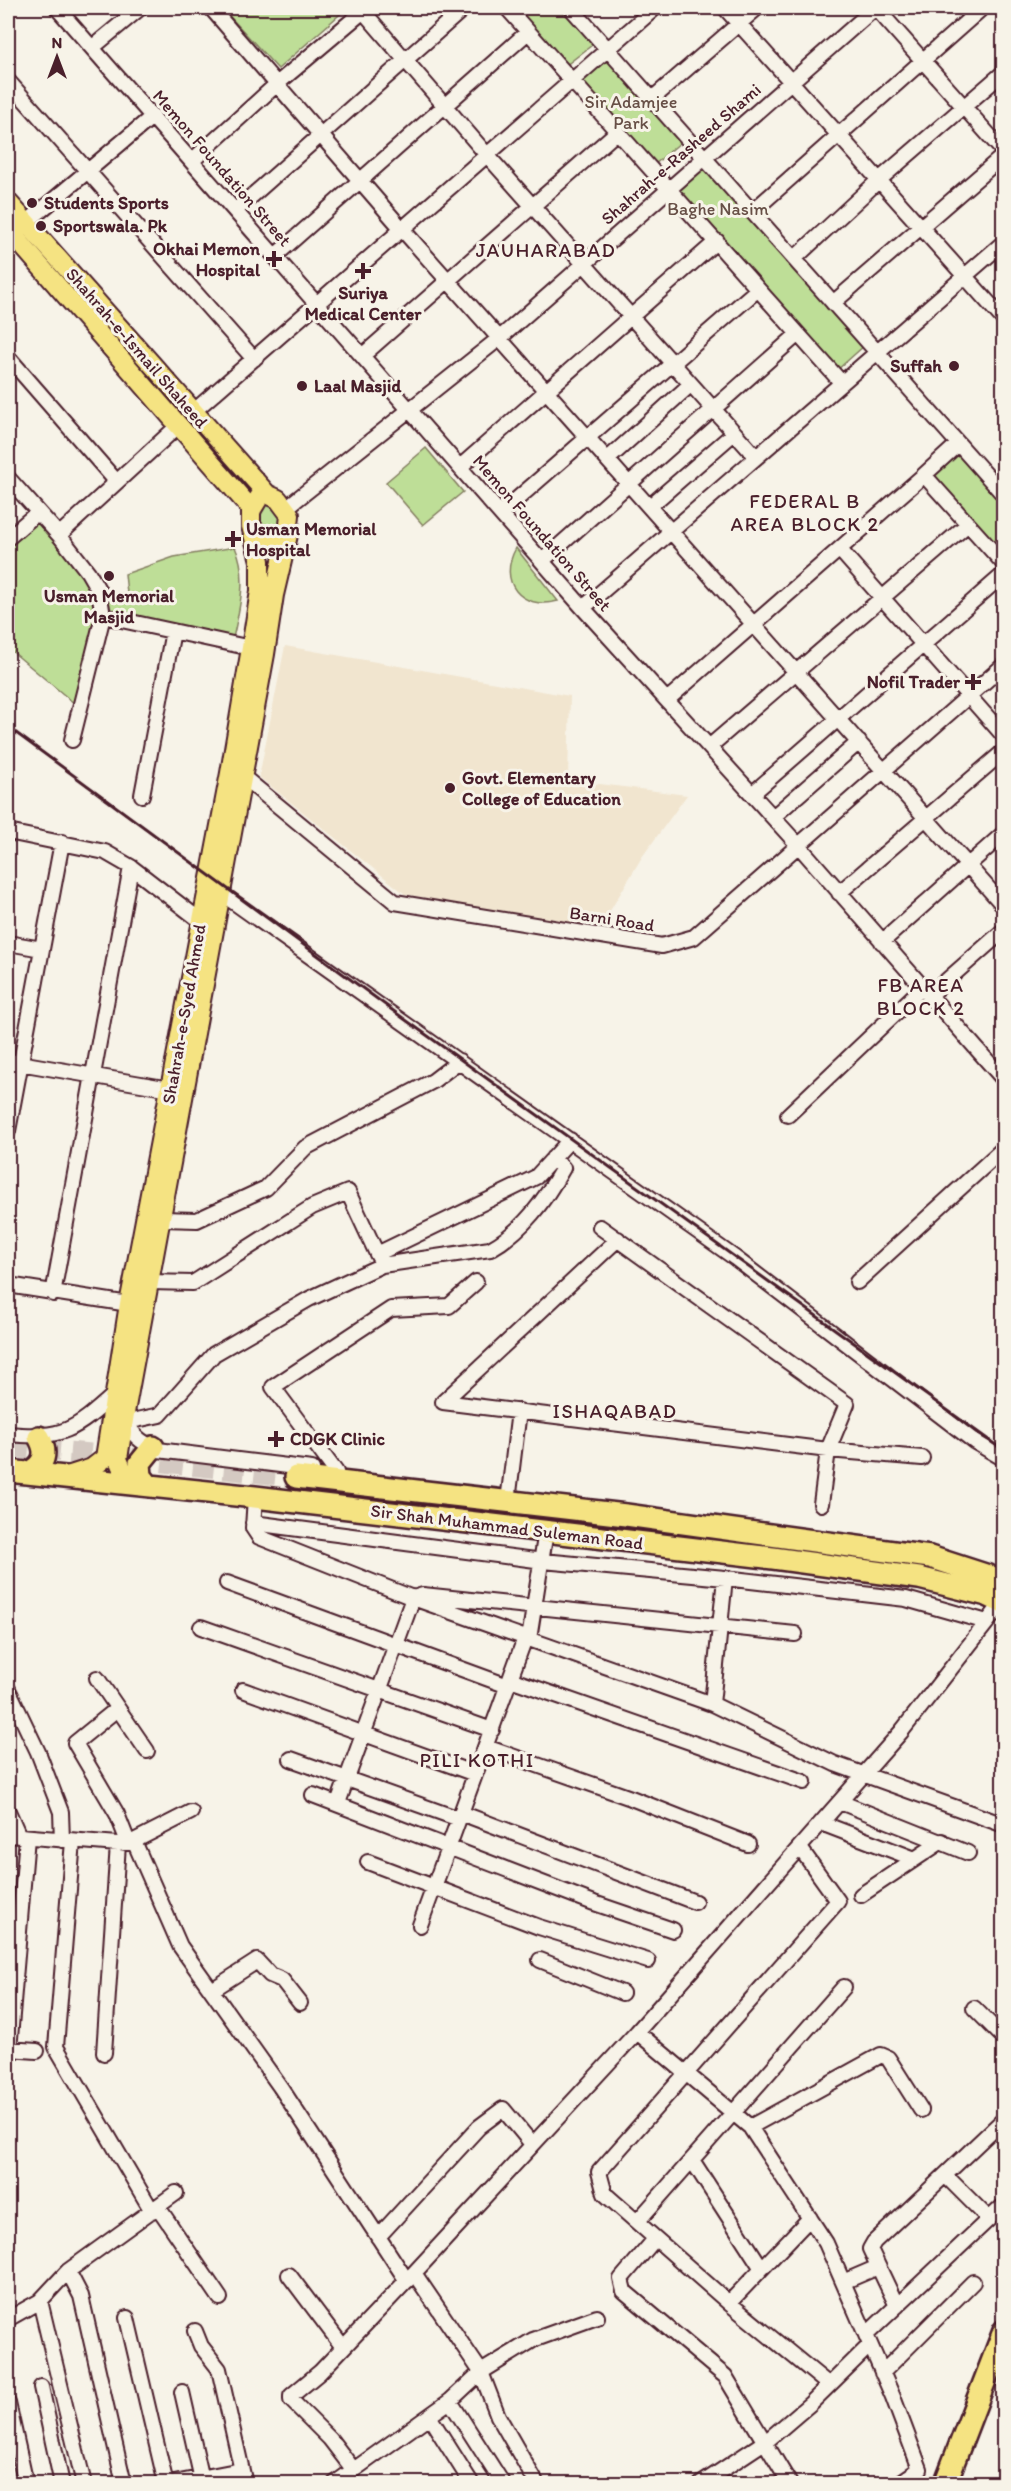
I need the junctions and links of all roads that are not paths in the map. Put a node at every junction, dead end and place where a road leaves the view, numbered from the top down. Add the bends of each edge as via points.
1 (57, 8) edge
2 (140, 8) edge
3 (211, 8) edge
4 (464, 8) edge
5 (507, 8) edge
6 (571, 8) edge
7 (655, 8) edge
8 (725, 8) edge
9 (757, 8) edge
10 (876, 8) edge
11 (981, 8) edge
12 (365, 9) edge
13 (739, 23) junction
14 (528, 32) junction
15 (93, 47) junction
16 (608, 49) junction
17 (405, 60) junction
18 (922, 60) junction
19 (1004, 72) edge
20 (8, 81) edge
21 (571, 81) junction
22 (791, 82) junction
23 (278, 83) junction
24 (652, 99) junction
25 (445, 105) junction
26 (964, 107) junction
27 (153, 116) junction
28 (618, 131) junction
29 (321, 134) junction
30 (838, 135) junction
31 (1004, 153) edge
32 (487, 155) junction
33 (704, 158) junction
34 (193, 160) junction
35 (87, 172) junction
36 (360, 179) junction
37 (879, 180) junction
38 (669, 187) junction
39 (8, 202) edge
40 (532, 206) junction
41 (236, 210) junction
42 (752, 212) junction
43 (921, 228) junction
44 (402, 229) junction
45 (13, 231) edge
46 (717, 241) junction
47 (1004, 242) edge
48 (275, 256) junction
49 (794, 259) junction
50 (583, 263) junction
51 (964, 275) junction
52 (449, 281) junction
53 (758, 289) junction
54 (833, 303) junction
55 (316, 305) junction
56 (632, 318) junction
57 (1004, 320) edge
58 (798, 334) junction
59 (501, 337) junction
60 (876, 352) junction
61 (362, 356) junction
62 (8, 357) edge
63 (254, 359) junction
64 (671, 363) junction
65 (841, 382) junction
66 (691, 384) junction
67 (549, 392) junction
68 (411, 411) junction
69 (714, 411) junction
70 (193, 412) junction
71 (179, 425) junction
72 (734, 433) junction
73 (588, 435) junction
74 (958, 444) junction
75 (756, 457) junction
76 (608, 459) junction
77 (460, 467) junction
78 (924, 475) junction
79 (8, 478) edge
80 (116, 481) junction
81 (630, 483) junction
82 (1003, 492) edge
83 (267, 494) junction
84 (650, 506) junction
85 (286, 508) junction
86 (37, 513) junction
87 (501, 513) junction
88 (252, 518) junction
89 (968, 524) junction
90 (673, 531) junction
91 (59, 535) junction
92 (288, 535) junction
93 (8, 538) edge
94 (840, 550) junction
95 (542, 561) junction
96 (1004, 564) edge
97 (1004, 574) edge
98 (882, 598) junction
99 (583, 608) junction
100 (103, 616) junction
101 (753, 625) junction
102 (172, 631) junction
103 (923, 645) junction
104 (251, 648) junction
105 (1004, 665) edge
106 (797, 673) junction
107 (968, 696) junction
108 (667, 700) junction
109 (839, 719) junction
110 (1004, 736) edge
111 (72, 740) dead end
112 (859, 742) junction
113 (709, 747) junction
114 (1004, 751) edge
115 (885, 770) junction
116 (236, 775) junction
117 (752, 794) junction
118 (142, 795) dead end
119 (772, 817) junction
120 (926, 818) junction
121 (8, 832) edge
122 (1004, 833) edge
123 (62, 842) junction
124 (799, 846) junction
125 (967, 864) junction
126 (130, 867) junction
127 (214, 892) junction
128 (839, 893) junction
129 (1004, 906) edge
130 (201, 921) junction
131 (1004, 930) edge
132 (882, 942) junction
133 (8, 943) edge
134 (42, 948) junction
135 (926, 992) junction
136 (459, 1061) junction
137 (14, 1062) edge
138 (93, 1076) junction
139 (1004, 1080) edge
140 (170, 1089) junction
141 (788, 1115) dead end
142 (8, 1131) edge
143 (570, 1140) junction
144 (1004, 1148) edge
145 (552, 1158) junction
146 (162, 1219) junction
147 (600, 1227) dead end
148 (618, 1239) junction
149 (380, 1259) junction
150 (150, 1282) junction
151 (477, 1282) dead end
152 (857, 1282) dead end
153 (8, 1285) edge
154 (53, 1294) junction
155 (129, 1304) junction
156 (123, 1408) junction
157 (519, 1411) junction
158 (8, 1434) edge
159 (39, 1437) junction
160 (153, 1448) junction
161 (828, 1450) junction
162 (921, 1458) dead end
163 (1004, 1459) edge
164 (18, 1472) edge
165 (336, 1472) junction
166 (65, 1477) junction
167 (296, 1477) tunnel mouth
168 (146, 1485) junction
169 (509, 1493) junction
170 (255, 1497) junction
171 (821, 1504) dead end
172 (626, 1515) junction
173 (254, 1523) junction
174 (546, 1531) junction
175 (543, 1561) junction
176 (998, 1574) edge
177 (725, 1578) junction
178 (227, 1583) dead end
179 (413, 1598) junction
180 (1003, 1602) edge
181 (536, 1605) junction
182 (987, 1622) junction
183 (201, 1627) dead end
184 (721, 1627) junction
185 (795, 1634) dead end
186 (527, 1638) junction
187 (396, 1644) junction
188 (97, 1678) dead end
189 (509, 1682) junction
190 (8, 1689) edge
191 (243, 1690) dead end
192 (379, 1690) junction
193 (712, 1704) junction
194 (117, 1709) junction
195 (492, 1730) junction
196 (363, 1733) junction
197 (486, 1746) junction
198 (147, 1751) dead end
199 (291, 1759) dead end
200 (475, 1774) junction
201 (864, 1775) junction
202 (347, 1779) junction
203 (804, 1782) dead end
204 (313, 1795) dead end
205 (840, 1802) junction
206 (338, 1803) junction
207 (8, 1811) edge
208 (190, 1812) dead end
209 (460, 1816) junction
210 (821, 1823) junction
211 (1004, 1825) edge
212 (18, 1836) edge
213 (68, 1840) junction
214 (942, 1841) junction
215 (126, 1842) junction
216 (748, 1844) dead end
217 (449, 1847) junction
218 (800, 1848) junction
219 (968, 1853) dead end
220 (915, 1859) junction
221 (368, 1862) dead end
222 (434, 1888) junction
223 (861, 1895) dead end
224 (695, 1902) dead end
225 (420, 1925) dead end
226 (674, 1930) dead end
227 (540, 1960) dead end
228 (648, 1961) dead end
229 (844, 1987) dead end
230 (212, 1990) junction
231 (622, 1993) dead end
232 (300, 2003) dead end
233 (974, 2008) dead end
234 (637, 2032) junction
235 (1004, 2038) edge
236 (8, 2050) edge
237 (36, 2051) dead end
238 (104, 2053) dead end
239 (686, 2073) junction
240 (921, 2110) dead end
241 (733, 2113) junction
242 (1004, 2119) edge
243 (750, 2127) junction
244 (532, 2144) junction
245 (692, 2160) junction
246 (945, 2175) junction
247 (176, 2193) dead end
248 (1004, 2205) edge
249 (155, 2209) junction
250 (810, 2218) junction
251 (989, 2219) junction
252 (637, 2222) junction
253 (378, 2237) junction
254 (655, 2239) junction
255 (878, 2266) junction
256 (761, 2267) junction
257 (69, 2271) junction
258 (289, 2275) dead end
259 (410, 2277) junction
260 (843, 2282) junction
261 (973, 2282) dead end
262 (220, 2298) dead end
263 (40, 2301) junction
264 (729, 2303) junction
265 (897, 2306) junction
266 (597, 2317) dead end
267 (127, 2318) dead end
268 (8, 2319) edge
269 (195, 2331) dead end
270 (1004, 2331) edge
271 (868, 2340) junction
272 (343, 2347) junction
273 (481, 2372) junction
274 (882, 2373) junction
275 (829, 2385) junction
276 (41, 2387) dead end
277 (182, 2391) dead end
278 (450, 2401) junction
279 (8, 2403) edge
280 (429, 2416) junction
281 (765, 2442) junction
282 (353, 2469) junction
283 (243, 2477) edge
284 (718, 2479) edge
285 (948, 2479) edge
286 (202, 2480) edge
287 (26, 2484) edge
288 (62, 2484) edge
289 (84, 2484) edge
290 (124, 2484) edge
291 (168, 2484) edge
292 (334, 2484) edge
293 (472, 2484) edge
294 (503, 2484) edge
295 (537, 2484) edge
296 (701, 2484) edge
297 (790, 2484) edge
298 (898, 2484) edge

1 - 15 street, Memon Foundation Street
2 - 15 street
3 - 23 street
4 - 17 street
5 - 14 street
6 - 16 street
7 - 16 street
8 - 13 street
9 - 13 street
10 - 18 street
10 - 22 street, Shahrah-e-Rasheed Shami
11 - 18 street
12 - 17 street
12 - 23 street
13 - 22 street
13 - 24 street
14 - 21 street
14 - 25 street
15 - 27 street, Memon Foundation Street
16 - 21 street
16 - 24 street
17 - 25 street
17 - 29 street
18 - 26 street
18 - 30 street
19 - 26 street
20 - 35 street
21 - 28 street
21 - 32 street
22 - 30 street
22 - 33 street, Shahrah-e-Rasheed Shami
23 - 29 street
23 - 34 street
24 - 33 street
25 - 32 street
25 - 36 street
26 - 31 street
26 - 37 street
27 - 34 street, Memon Foundation Street
27 - 35 street
28 - 38 street
28 - 40 street
29 - 36 street
29 - 41 street
30 - 37 street
30 - 42 street
31 - 43 street
32 - 40 street
32 - 44 street
33 - 38 street, Shahrah-e-Rasheed Shami
33 - 42 street
34 - 41 street, Memon Foundation Street
35 - 45 street
35 - 63 street
36 - 44 street
36 - 48 street
37 - 43 street
37 - 49 street
38 - 46 street
38 - 50 street, Shahrah-e-Rasheed Shami
39 - 45 main road, Shahrah-e-Ismail Shaheed
40 - 50 street
40 - 52 street
41 - 48 street, Memon Foundation Street
42 - 49 street
43 - 51 street
43 - 54 street
44 - 52 street
44 - 55 street
45 - 70 main road, Shahrah-e-Ismail Shaheed
45 - 71 main road, Shahrah-e-Ismail Shaheed
46 - 53 street
46 - 56 street
47 - 51 street
48 - 55 street, Memon Foundation Street
49 - 54 street
50 - 56 street
50 - 59 street, Shahrah-e-Rasheed Shami
51 - 57 street
51 - 60 street
52 - 59 street
52 - 61 street
53 - 58 street
53 - 64 street
54 - 60 street
55 - 61 street, Memon Foundation Street
55 - 63 street
56 - 64 street
56 - 67 street
58 - 65 street
58 - 69 street
59 - 67 street
59 - 68 street, Shahrah-e-Rasheed Shami
60 - 65 street
60 - 74 street
61 - 68 street, Memon Foundation Street
62 - 80 street
63 - 70 street
64 - 66 street
64 - 73 street
65 - 75 street
66 - 69 street
66 - 76 street
67 - 73 street
67 - 77 street
68 - 77 street, Memon Foundation Street
68 - 85 street, Shahrah-e-Rasheed Shami
69 - 72 street
69 - 81 street
70 - 83 main road, Shahrah-e-Ismail Shaheed
71 - 80 street
71 - 88 main road, Shahrah-e-Ismail Shaheed
72 - 75 street
72 - 84 street
73 - 76 street
73 - 87 street
74 - 78 street
74 - 82 street
75 - 90 street
76 - 81 street
77 - 87 street, Memon Foundation Street
78 - 89 street
78 - 94 street
79 - 86 street
80 - 91 street
81 - 84 street
81 - 95 street
83 - 85 main road
83 - 88 main road via 260,496
84 - 90 street
85 - 92 main road
86 - 91 street
86 - 93 street
87 - 95 street, Memon Foundation Street
88 - 92 main road via 267,543 281,543
88 - 104 main road, Shahrah-e-Syed Ahmed via 260,561 260,591
89 - 96 street
89 - 98 street
90 - 99 street
90 - 101 street
91 - 100 street via 99,591
92 - 116 main road, Shahrah-e-Syed Ahmed
94 - 98 street
94 - 101 street
95 - 99 street, Memon Foundation Street
97 - 103 street
98 - 103 street
98 - 106 street
99 - 108 street, Memon Foundation Street
100 - 102 street
100 - 111 street
101 - 106 street
101 - 108 street
102 - 104 street
102 - 118 street
103 - 107 street
103 - 109 street
104 - 116 main road, Shahrah-e-Syed Ahmed
105 - 107 street, Barni Road
106 - 109 street
106 - 113 street
107 - 110 street
107 - 115 street, Barni Road
108 - 113 street, Memon Foundation Street
109 - 112 street
109 - 117 street
112 - 115 street
112 - 119 street
113 - 117 street, Memon Foundation Street
114 - 120 street
115 - 120 street
115 - 124 street, Barni Road
116 - 124 street, Barni Road via 395,902 662,946 694,937
116 - 127 main road, Shahrah-e-Syed Ahmed
117 - 119 street, Memon Foundation Street
119 - 124 street, Memon Foundation Street
120 - 125 street
120 - 128 street
121 - 123 street
122 - 125 street
123 - 126 street via 105,852
123 - 134 street
124 - 128 street, Memon Foundation Street
125 - 129 street
125 - 132 street
126 - 130 street
126 - 138 street
127 - 130 main road, Shahrah-e-Syed Ahmed
127 - 136 street
127 - 146 main road, Shahrah-e-Syed Ahmed
128 - 132 street, Memon Foundation Street
130 - 140 main road, Shahrah-e-Syed Ahmed
131 - 135 street
132 - 135 street, Memon Foundation Street
133 - 134 street
134 - 137 street
135 - 139 street, Memon Foundation Street
135 - 141 street
136 - 143 street
136 - 146 street via 433,1081 305,1148 266,1188 197,1220
137 - 138 street
137 - 142 street
138 - 140 street
138 - 154 street
140 - 155 main road, Shahrah-e-Syed Ahmed
143 - 145 street
143 - 163 street via 735,1258 975,1442
144 - 152 street
145 - 149 street via 536,1177
145 - 149 street via 564,1168 544,1202 506,1240 490,1249
146 - 150 main road, Shahrah-e-Syed Ahmed
147 - 148 street
148 - 157 street via 443,1402
148 - 161 street via 844,1401 847,1407
149 - 150 street via 348,1192 312,1207 193,1283
149 - 156 street via 214,1354 160,1415
150 - 156 main road, Shahrah-e-Syed Ahmed
151 - 165 street via 449,1306 392,1309 273,1386
153 - 154 street
154 - 155 street
155 - 156 main road, Shahrah-e-Syed Ahmed
156 - 159 street via 59,1434
156 - 160 street via 131,1432
156 - 166 main road, Shahrah-e-Syed Ahmed via 105,1458 92,1468
156 - 168 main road, Shahrah-e-Syed Ahmed via 118,1458 123,1471
157 - 161 street
157 - 169 street
158 - 159 street
159 - 164 highway via 44,1458 38,1468
160 - 165 street
160 - 168 highway via 140,1462
161 - 162 street
161 - 171 street
164 - 166 highway, Sir Shah Muhammad Suleman Road
165 - 169 street
166 - 168 highway, Sir Shah Muhammad Suleman Road
167 - 172 highway, Sir Shah Muhammad Suleman Road
168 - 170 highway, Sir Shah Muhammad Suleman Road
169 - 172 street
170 - 173 street
170 - 174 highway, Sir Shah Muhammad Suleman Road
172 - 176 highway, Sir Shah Muhammad Suleman Road via 930,1557
173 - 175 street
173 - 179 street via 259,1537
174 - 175 street
174 - 180 highway, Sir Shah Muhammad Suleman Road via 919,1578
175 - 177 street
175 - 181 street
177 - 182 street via 906,1599
177 - 184 street
178 - 187 street
179 - 181 street via 423,1595
179 - 186 street
179 - 187 street
180 - 182 street
181 - 184 street
181 - 186 street
182 - 201 street
183 - 192 street
184 - 185 street
184 - 193 street
186 - 189 street
186 - 193 street
187 - 189 street
187 - 192 street
188 - 194 street
189 - 195 street
189 - 203 street
190 - 213 street via 38,1752
191 - 196 street
192 - 195 street
192 - 196 street
193 - 201 street via 807,1752
194 - 198 street
194 - 215 street via 75,1743 117,1814
195 - 197 street
196 - 200 street
196 - 202 street
197 - 200 street
197 - 216 street
199 - 202 street
200 - 209 street
201 - 205 street
201 - 211 street
202 - 206 street
202 - 209 street
204 - 206 street
205 - 210 street
205 - 214 street
206 - 217 street
207 - 212 street
208 - 215 street
209 - 217 street
209 - 224 street
210 - 218 street
210 - 220 street
212 - 213 street
212 - 236 street
213 - 215 street
213 - 249 street via 56,2047
214 - 219 street
214 - 220 street
215 - 230 street via 180,1947
215 - 238 street
217 - 222 street
217 - 226 street
218 - 234 street
218 - 239 street via 838,1901
220 - 223 street
221 - 222 street
222 - 225 street
222 - 228 street via 539,1927
227 - 231 street
229 - 241 street
230 - 232 street via 257,1961 270,1975 282,1980
230 - 253 street
233 - 235 street
234 - 239 street
234 - 244 street
236 - 237 street
239 - 241 street
239 - 252 street via 599,2172 605,2194
240 - 243 street via 888,2058 881,2055
241 - 243 street
241 - 245 street
242 - 246 street
243 - 250 street
244 - 253 street via 503,2109 479,2127
244 - 259 street
245 - 252 street
245 - 256 street
246 - 251 street
246 - 255 street via 873,2242 870,2249
247 - 249 street
248 - 251 street
249 - 257 street
249 - 262 street
250 - 256 street
250 - 260 street
251 - 265 street
252 - 254 street
253 - 259 street
254 - 264 street
254 - 281 street via 621,2279 624,2291 725,2376
255 - 260 street
255 - 265 street
256 - 264 street
257 - 263 street
257 - 290 street via 81,2296
258 - 272 street
259 - 272 street
259 - 273 street
260 - 271 street
261 - 274 street
263 - 268 street
263 - 289 street
264 - 275 street
265 - 271 street
266 - 273 street via 533,2340
267 - 291 street
269 - 283 street via 219,2369
270 - 285 highway
271 - 274 street
271 - 275 street
272 - 282 street via 291,2400
273 - 278 street
273 - 295 street via 498,2416
274 - 298 street via 920,2469
275 - 281 street
276 - 288 street
277 - 286 street
278 - 280 street
278 - 294 street
279 - 287 street
280 - 282 street
280 - 293 street
281 - 284 street
281 - 297 street
282 - 292 street
283 - 286 street
284 - 296 street
286 - 291 street

